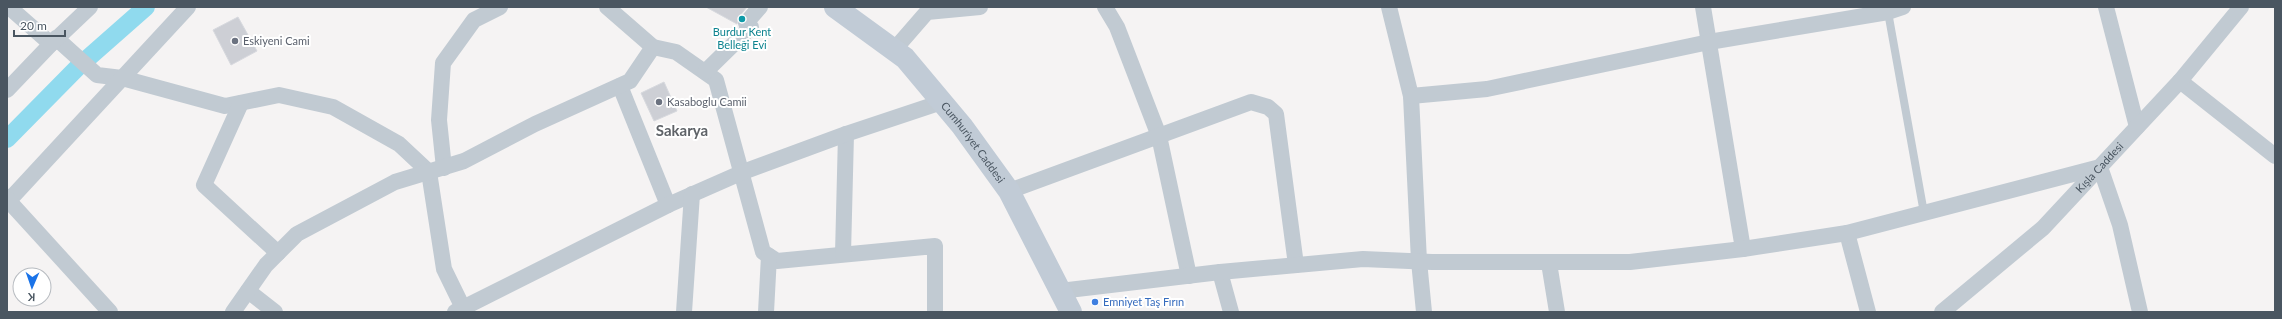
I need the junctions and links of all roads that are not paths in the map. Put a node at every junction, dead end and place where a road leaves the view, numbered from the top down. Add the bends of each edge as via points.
1 (10, 7) edge
2 (90, 7) edge
3 (188, 7) edge
4 (500, 7) edge
5 (607, 7) edge
6 (760, 7) edge
7 (835, 7) edge
8 (980, 7) edge
9 (1105, 7) edge
10 (1389, 7) edge
11 (1703, 7) edge
12 (2106, 7) edge
13 (2241, 7) edge
14 (1896, 10) edge
15 (1709, 42) junction
16 (58, 43) junction
17 (653, 47) junction
18 (894, 50) junction
19 (705, 72) junction
20 (122, 78) junction
21 (2180, 80) junction
22 (620, 86) junction
23 (7, 90) edge
24 (1411, 96) junction
25 (942, 102) junction
26 (241, 103) junction
27 (2137, 127) junction
28 (846, 134) junction
29 (1159, 136) junction
30 (2275, 156) edge
31 (2100, 167) junction
32 (444, 168) junction
33 (429, 172) junction
34 (743, 172) junction
35 (1009, 191) junction
36 (692, 194) junction
37 (7, 199) edge
38 (668, 205) junction
39 (1924, 213) junction
40 (1847, 233) junction
41 (1743, 249) junction
42 (278, 253) junction
43 (843, 254) junction
44 (769, 256) junction
45 (1419, 261) junction
46 (1549, 263) junction
47 (1296, 265) junction
48 (1220, 272) junction
49 (1189, 276) junction
50 (248, 291) junction
51 (1060, 291) junction
52 (461, 310) edge
53 (110, 312) edge
54 (233, 312) edge
55 (275, 312) edge
56 (684, 312) edge
57 (766, 312) edge
58 (935, 312) edge
59 (1071, 312) edge
60 (1232, 312) edge
61 (1424, 312) edge
62 (1557, 312) edge
63 (1868, 312) edge
64 (1942, 312) edge
65 (2140, 312) edge

1 - 16 street
2 - 16 street
3 - 20 street
4 - 32 street via 474,20 443,63 439,120
5 - 17 street
6 - 19 street via 746,23 751,27
7 - 18 main road, Cumhuriyet Caddesi
8 - 18 street via 927,12
9 - 29 street via 1117,27
10 - 24 street
11 - 15 street
12 - 27 street
13 - 21 street, Kışla Caddesi
14 - 15 street
14 - 39 lane
15 - 24 street via 1487,89
15 - 41 street
16 - 20 street via 97,75
16 - 23 street
17 - 19 street via 676,52
17 - 22 street via 630,81
18 - 25 main road, Cumhuriyet Caddesi via 905,58
19 - 34 street via 716,80
20 - 26 street via 225,106
20 - 37 street via 14,195
21 - 27 street, Kışla Caddesi
21 - 30 street
22 - 32 street via 535,124 464,161
22 - 38 street
24 - 45 street
25 - 28 street
25 - 35 main road, Cumhuriyet Caddesi via 990,162
26 - 33 street via 279,95 333,107 399,144
26 - 42 street via 204,185
27 - 31 street, Kışla Caddesi
28 - 34 street
28 - 43 street
29 - 35 street
29 - 47 street via 1251,102 1272,110 1276,114
29 - 49 street
31 - 39 street
31 - 64 street, Kışla Caddesi via 2043,228
31 - 65 street via 2120,225
32 - 33 street
33 - 42 street via 395,182 297,234
33 - 52 street via 444,269
34 - 36 street
34 - 44 street via 763,252
35 - 51 main road, Cumhuriyet Caddesi
36 - 38 street
36 - 56 street
37 - 53 street
38 - 52 street
39 - 40 street
40 - 41 street
40 - 63 street
41 - 46 street via 1630,262
42 - 50 street
43 - 44 street via 777,261
43 - 58 street via 935,246
44 - 57 street
45 - 46 street
45 - 47 street via 1363,259
45 - 61 street
46 - 62 street
47 - 48 street
48 - 49 street
48 - 60 street
49 - 51 street
50 - 54 street
50 - 55 street
51 - 59 main road, Cumhuriyet Caddesi

